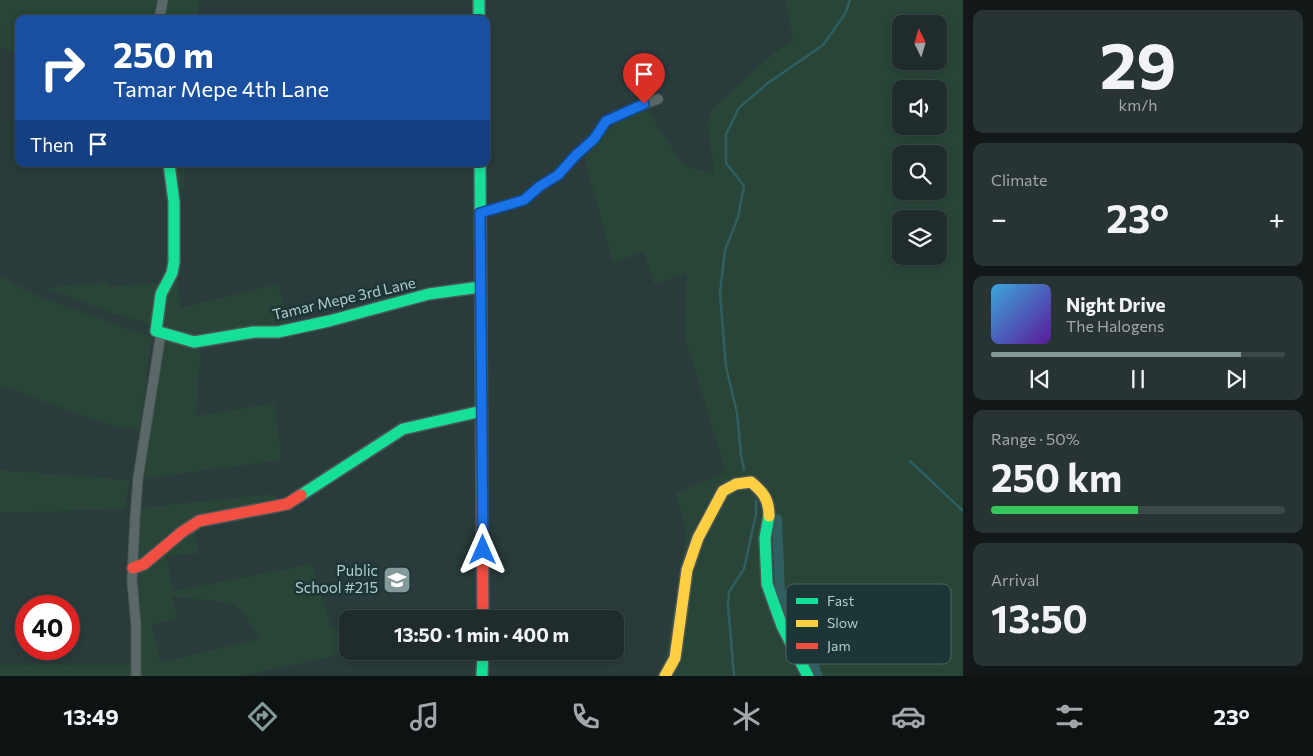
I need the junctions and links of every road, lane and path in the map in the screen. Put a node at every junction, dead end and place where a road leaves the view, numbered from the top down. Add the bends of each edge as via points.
1 (163, 0) edge
2 (479, 0) edge
3 (160, 15) edge
4 (479, 15) edge
5 (658, 99) dead end
6 (169, 167) edge
7 (480, 167) edge
8 (480, 213) junction
9 (480, 286) junction
10 (158, 332) junction
11 (482, 411) junction
12 (133, 568) junction
13 (483, 610) edge
14 (786, 634) edge
15 (483, 660) edge
16 (802, 664) edge
17 (136, 676) edge
18 (482, 676) edge
19 (665, 676) edge
20 (808, 676) edge

1 - 3 street
2 - 4 street
5 - 8 street via 606,121 594,139 558,175 524,200
6 - 10 street via 174,202 174,262 161,294
7 - 8 street
8 - 9 street
9 - 10 street, Tamar Mepe 3rd Lane via 420,296 292,330 254,332 194,342
9 - 11 street
10 - 12 street via 138,478
11 - 12 street via 403,429 287,504 199,521 144,564
11 - 13 street
12 - 17 street
14 - 19 street via 766,584 769,504 763,492 751,482 736,484 723,491 698,538 687,570 674,658
15 - 18 street
16 - 20 street

